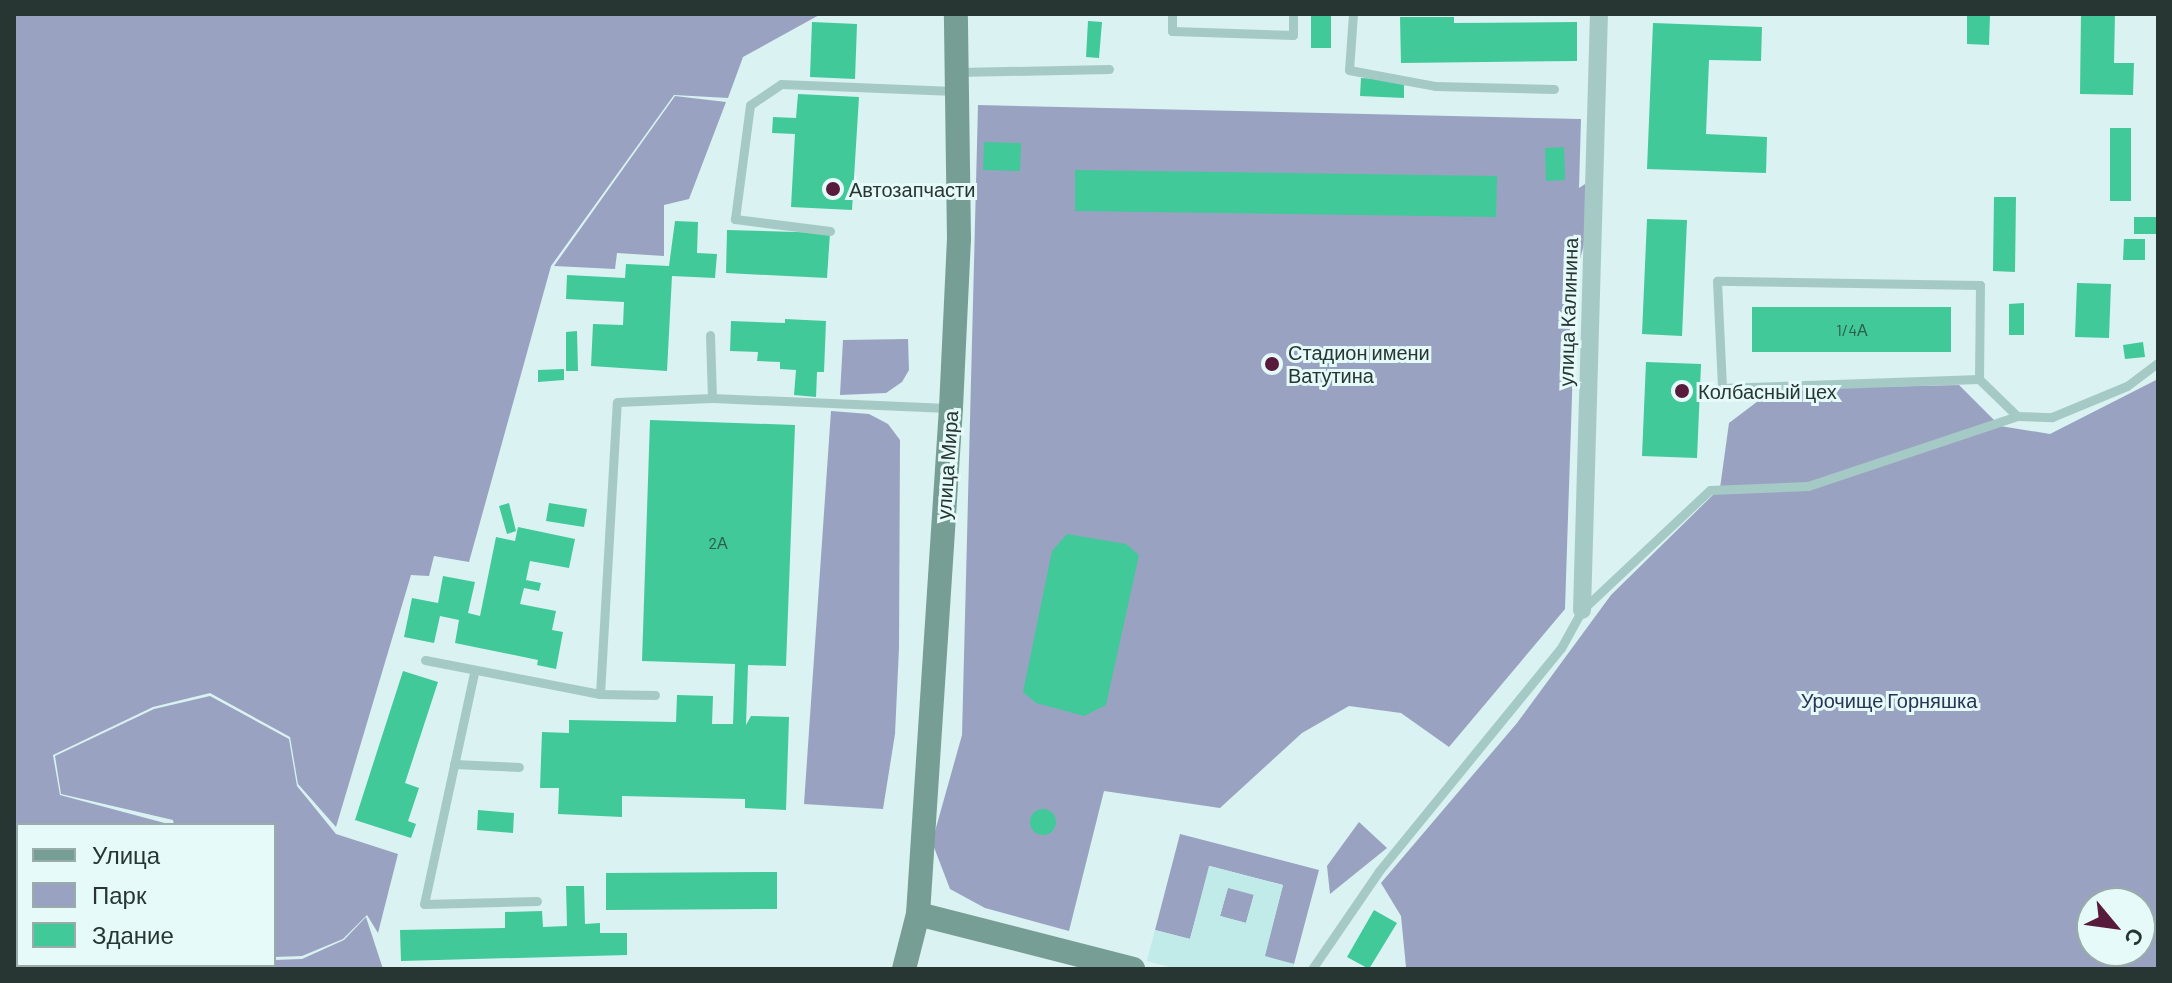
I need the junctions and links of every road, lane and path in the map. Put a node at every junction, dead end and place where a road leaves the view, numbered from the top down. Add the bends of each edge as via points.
1 (956, 14) edge
2 (1172, 14) edge
3 (1293, 14) edge
4 (1353, 14) edge
5 (1599, 14) edge
6 (1109, 69) dead end
7 (957, 81) junction
8 (1554, 89) dead end
9 (830, 231) dead end
10 (710, 335) dead end
11 (2158, 363) edge
12 (1979, 379) junction
13 (712, 398) junction
14 (951, 408) junction
15 (2017, 416) junction
16 (1582, 610) junction
17 (425, 660) dead end
18 (474, 673) junction
19 (600, 694) junction
20 (655, 695) dead end
21 (454, 764) junction
22 (519, 767) dead end
23 (537, 901) dead end
24 (918, 914) junction
25 (904, 969) edge
26 (1133, 969) edge
27 (1312, 969) edge

1 - 7 main road, улица Мира
2 - 3 lane via 1172,31 1293,35
4 - 8 lane via 1349,70 1435,86
5 - 16 street, улица Калинина
6 - 7 lane
7 - 9 lane via 781,84 750,105 735,219
7 - 14 main road, улица Мира
10 - 13 lane
11 - 15 lane via 2127,386 2052,417
12 - 12 lane via 1980,285 1717,281 1722,388
12 - 15 lane
13 - 14 lane
13 - 19 lane via 617,402
14 - 24 main road, улица Мира
15 - 16 lane via 1808,486 1710,490
16 - 27 lane via 1561,648 1379,871
17 - 18 lane
18 - 19 lane
18 - 21 lane
19 - 20 lane
21 - 22 lane
21 - 23 lane via 424,904
24 - 25 main road, улица Мира
24 - 26 main road

